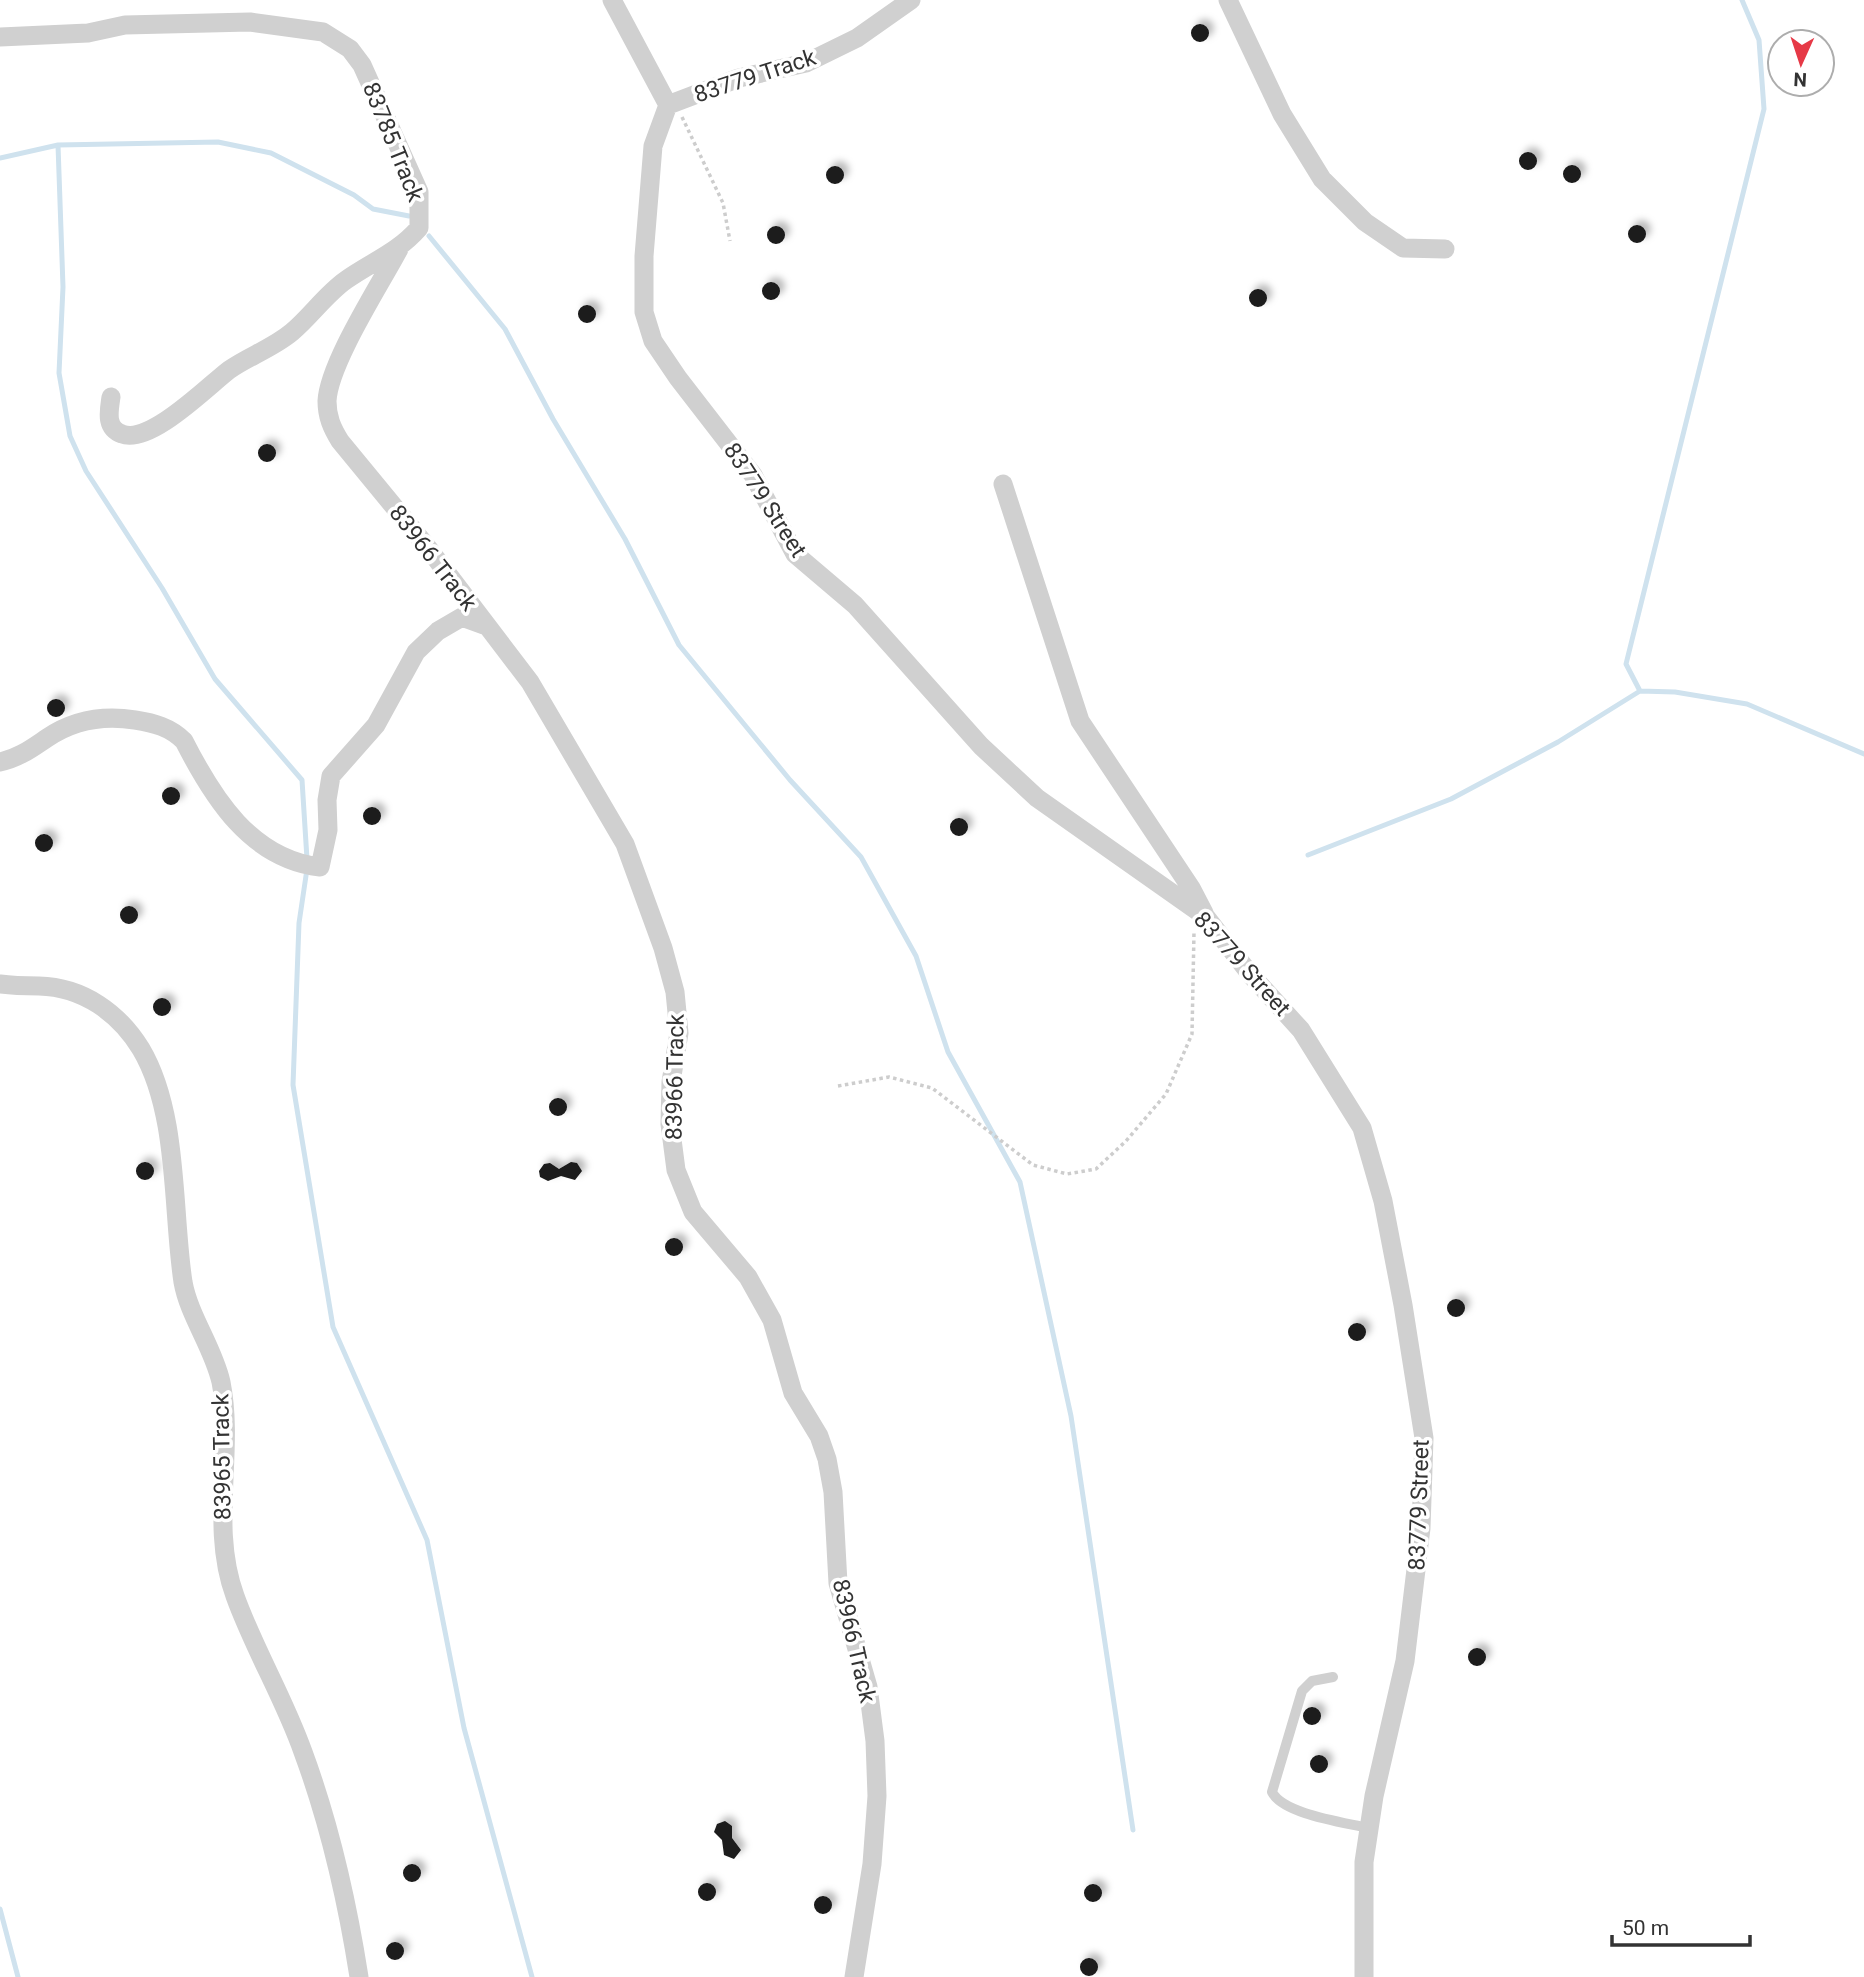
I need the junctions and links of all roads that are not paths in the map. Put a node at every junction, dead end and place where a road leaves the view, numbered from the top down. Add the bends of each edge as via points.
1 (612, 0) edge
2 (911, 0) edge
3 (1228, 0) edge
4 (0, 37) edge
5 (672, 104) junction
6 (400, 249) junction
7 (1445, 249) dead end
8 (111, 397) dead end
9 (1003, 484) dead end
10 (484, 625) junction
11 (0, 762) edge
12 (1200, 913) junction
13 (0, 984) edge
14 (1334, 1677) dead end
15 (1368, 1828) junction
16 (359, 1977) edge
17 (853, 1977) edge
18 (1364, 1977) edge

1 - 5 street
2 - 5 street, 83779 Track via 857,38 806,63 739,78
3 - 7 street via 1282,114 1322,179 1365,222 1403,248
4 - 6 street, 83785 Track via 164,23 250,22 323,32 350,49 362,65 419,192 419,228
5 - 12 street, 83779 Street via 653,146 643,285 644,312 653,341 753,475 795,554 855,605 981,746 1037,798
6 - 8 street, 83785 Track via 344,281 294,331 230,370 152,428 123,435 112,427
6 - 10 street, 83966 Track via 338,366 327,399 329,423
9 - 12 street via 1080,720 1185,878
10 - 11 street via 462,617 416,652 376,726 331,776 328,830 320,867 270,851 240,828 184,741 160,725 96,718 62,729 31,750
10 - 17 street, 83966 Track via 530,681 625,844 676,992 679,1033 670,1124 676,1170 693,1212 748,1278 772,1320 793,1393 827,1459 838,1583 868,1687 875,1741 872,1864
12 - 15 street, 83779 Street via 1301,1030 1362,1128 1403,1305 1424,1438 1421,1528 1405,1661
13 - 16 street, 83965 Track via 41,986 91,998 131,1034 156,1084 171,1155 186,1296 221,1384 227,1568 319,1799 344,1890
14 - 15 lane via 1311,1681 1302,1692 1272,1792 1289,1808
15 - 18 street, 83779 Street

